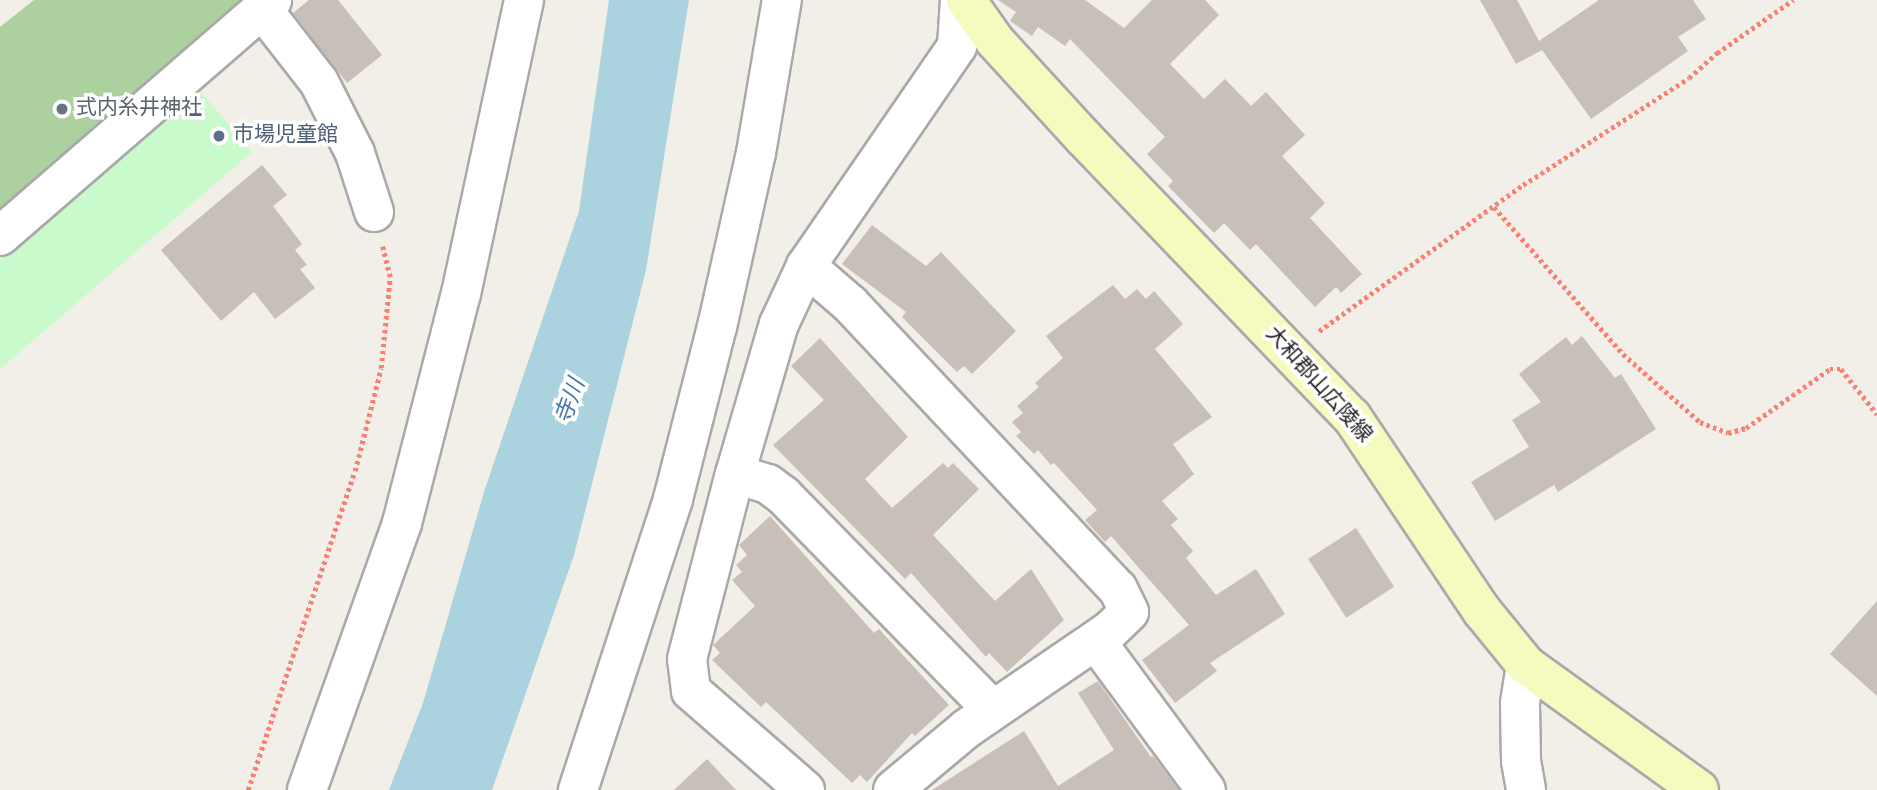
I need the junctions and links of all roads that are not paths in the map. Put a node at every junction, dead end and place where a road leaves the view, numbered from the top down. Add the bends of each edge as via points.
1 (524, 0) edge
2 (782, 0) edge
3 (960, 0) edge
4 (966, 0) edge
5 (267, 5) edge
6 (374, 212) road end
7 (0, 236) edge
8 (806, 266) junction
9 (735, 474) junction
10 (1096, 640) junction
11 (1526, 665) junction
12 (992, 709) junction
13 (307, 790) edge
14 (578, 790) edge
15 (805, 790) edge
16 (893, 790) edge
17 (1206, 790) edge
18 (1527, 790) edge
19 (1699, 790) edge

1 - 13 street via 461,294 402,523
2 - 14 street via 756,153 680,472
3 - 8 street via 957,46
4 - 11 main road, 大和郡山広陵線 via 995,41 1084,138 1352,417 1482,611
5 - 6 street via 319,82 355,153
5 - 7 street
8 - 9 street via 779,324
8 - 10 street via 850,304 1118,589 1129,612
9 - 12 street via 768,484 784,496
9 - 15 street via 687,659 691,691
10 - 12 street
10 - 17 street
11 - 18 street via 1520,704 1521,761
11 - 19 main road, 大和郡山広陵線
12 - 16 street

